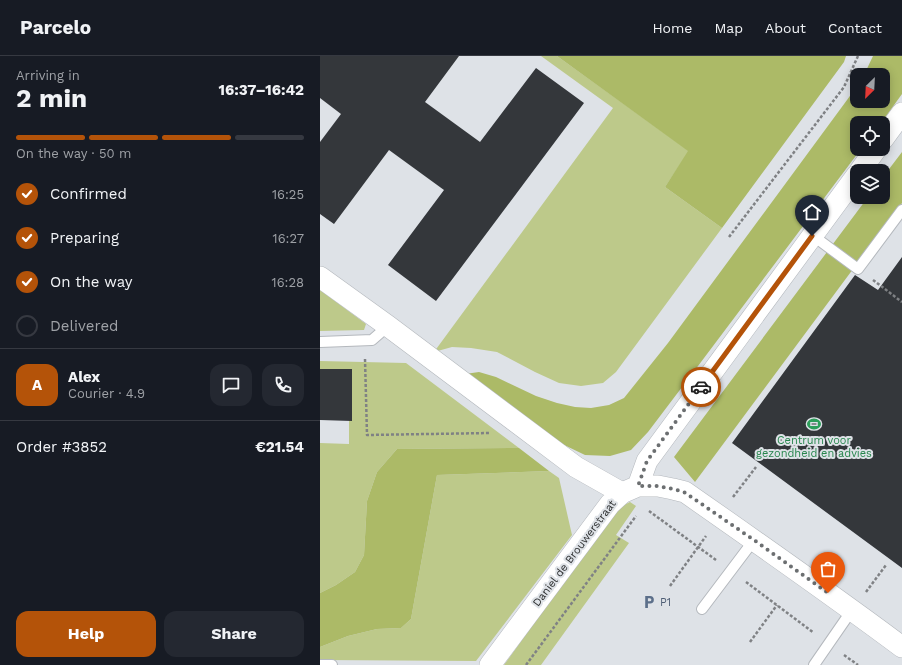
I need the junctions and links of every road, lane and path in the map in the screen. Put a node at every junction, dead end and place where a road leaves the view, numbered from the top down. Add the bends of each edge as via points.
1 (858, 56) edge
2 (902, 114) edge
3 (890, 130) edge
4 (850, 184) edge
5 (902, 210) edge
6 (812, 236) junction
7 (729, 237) dead end
8 (858, 269) junction
9 (320, 277) edge
10 (902, 302) edge
11 (388, 326) junction
12 (364, 340) junction
13 (320, 342) edge
14 (491, 433) dead end
15 (630, 489) junction
16 (638, 513) dead end
17 (754, 540) junction
18 (886, 565) dead end
19 (777, 605) dead end
20 (702, 609) dead end
21 (852, 610) junction
22 (750, 642) dead end
23 (902, 647) edge
24 (320, 665) edge
25 (332, 665) edge
26 (490, 665) edge
27 (526, 665) edge
28 (814, 665) edge

1 - 7 path via 844,87
2 - 3 street
4 - 6 street, Daniel de Brouwerstraat
5 - 8 lane
6 - 8 lane
6 - 15 street, Daniel de Brouwerstraat via 647,461
8 - 10 path
9 - 11 street
11 - 12 lane via 372,340
11 - 15 street via 576,467
12 - 13 lane
12 - 14 path via 367,435
15 - 17 street via 658,486 684,492
15 - 26 street, Daniel de Brouwerstraat via 610,504
16 - 27 path
17 - 20 lane
17 - 21 street
18 - 21 path
19 - 22 path
21 - 23 street
21 - 28 lane
24 - 25 lane

